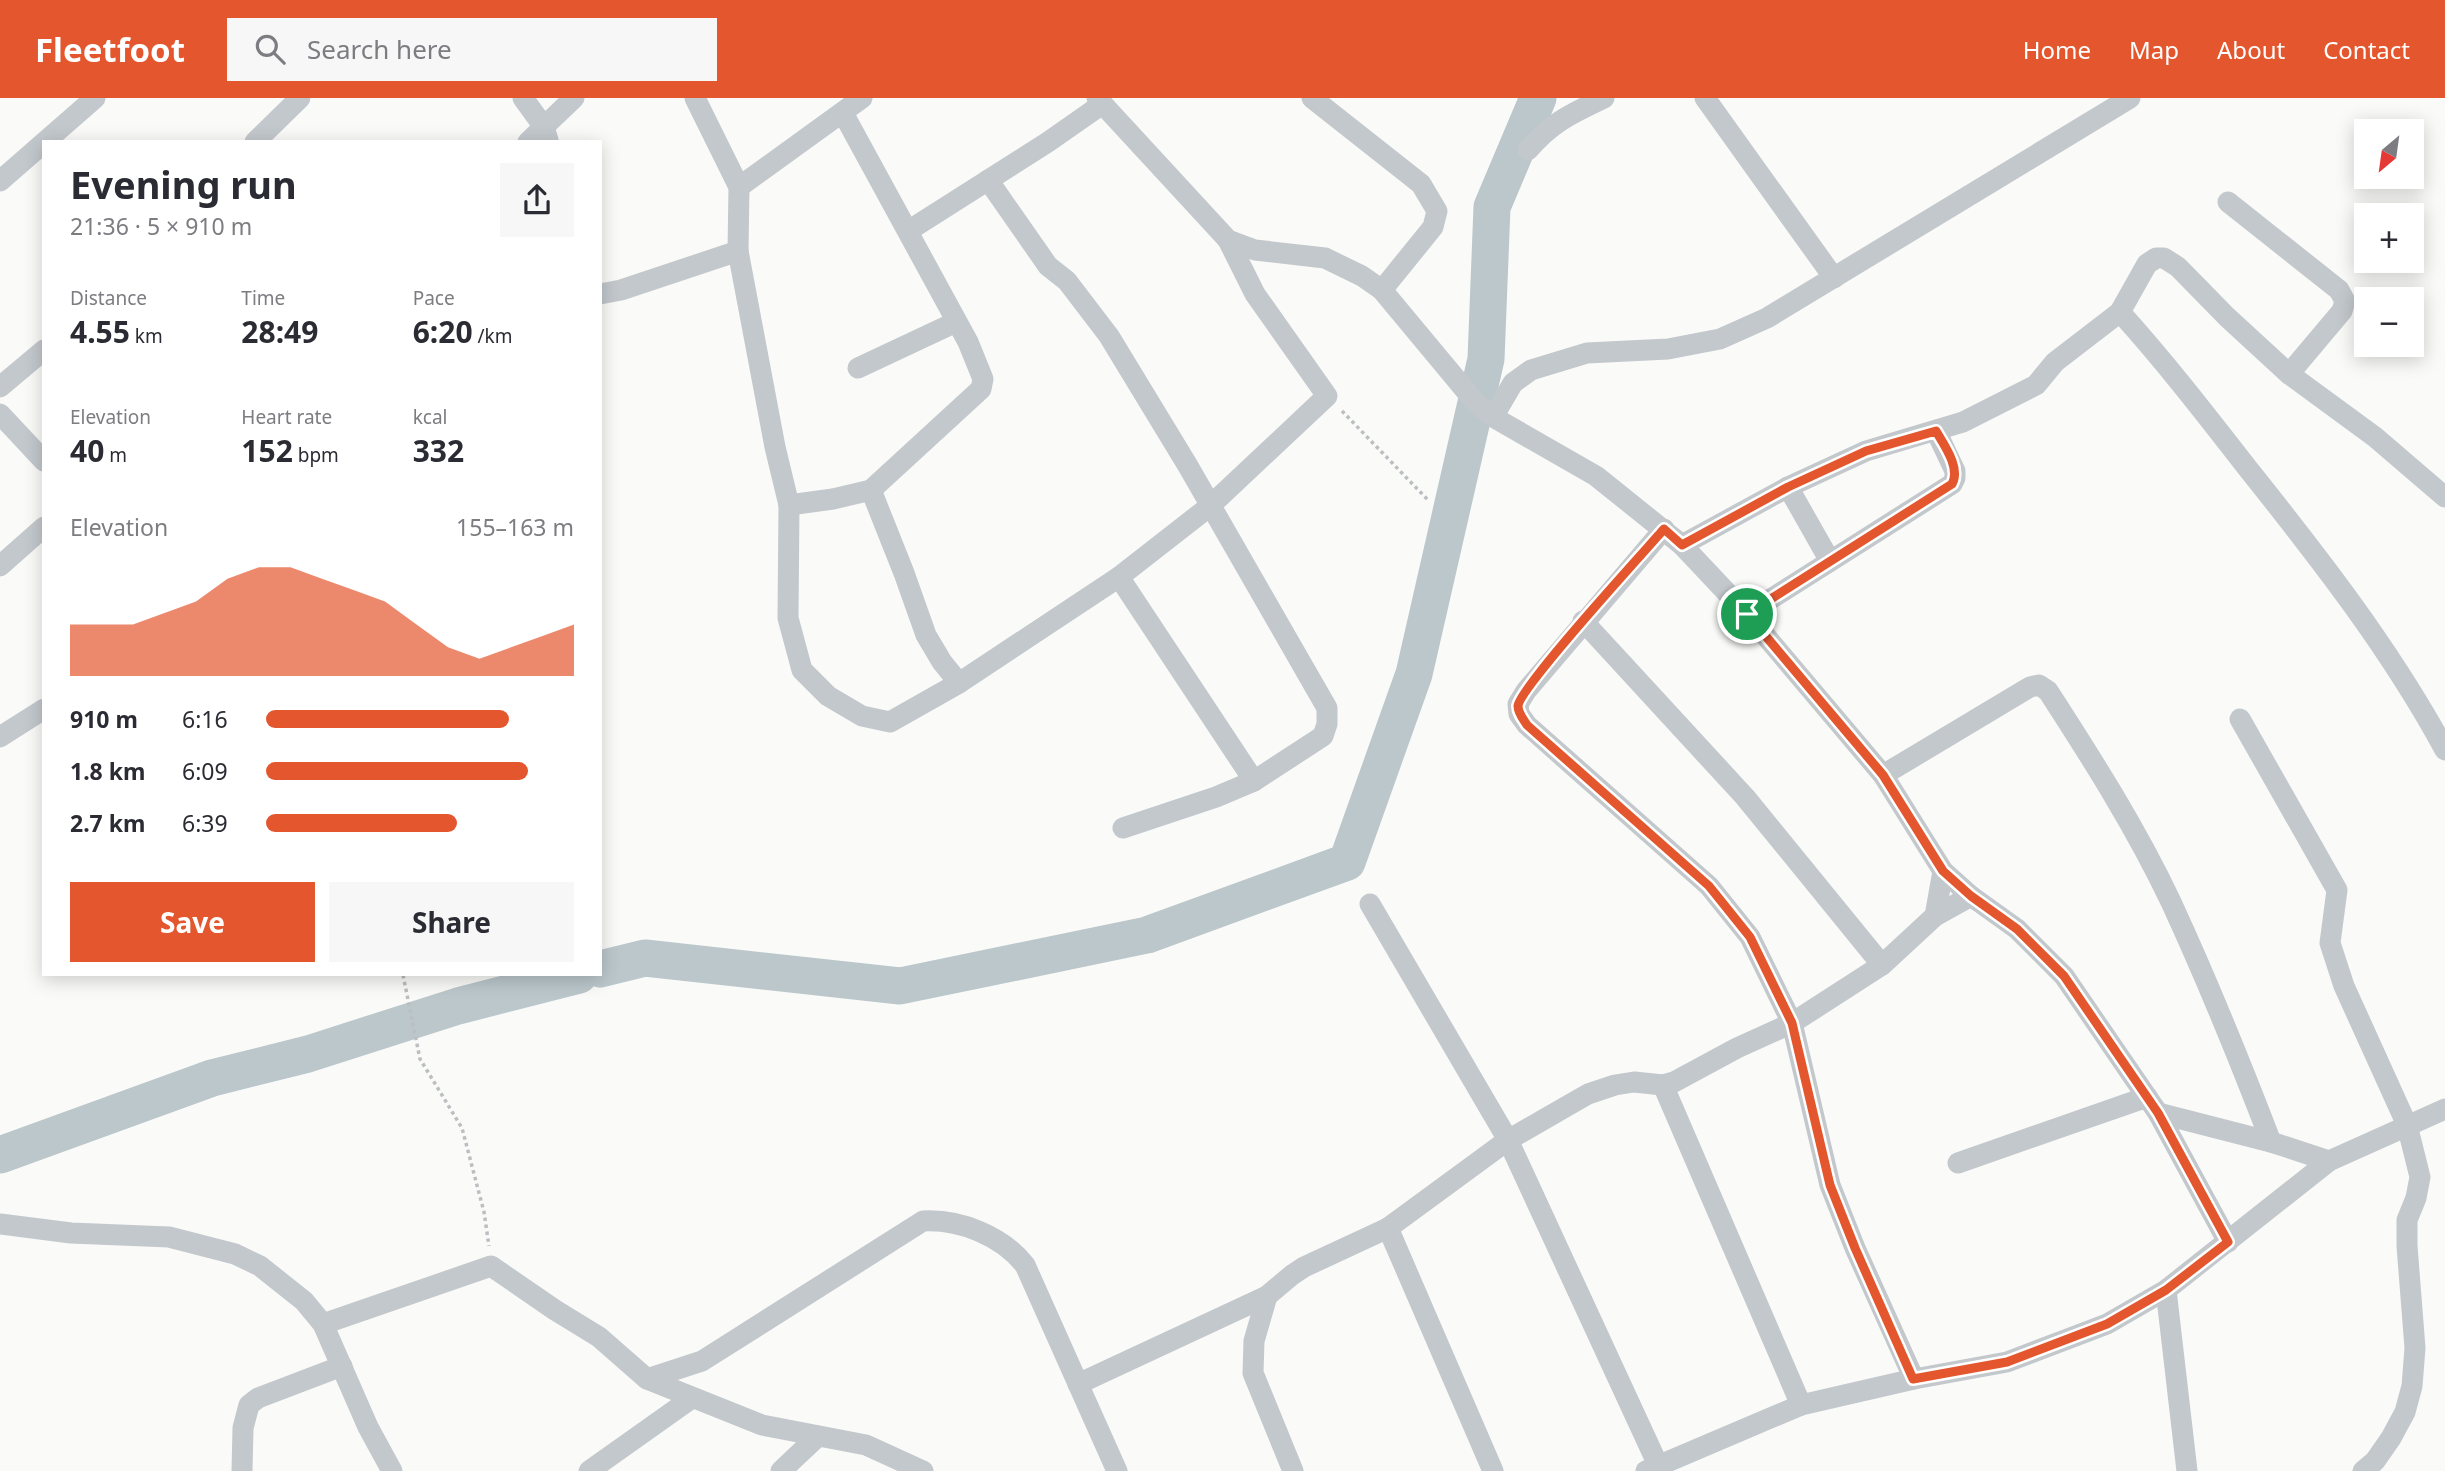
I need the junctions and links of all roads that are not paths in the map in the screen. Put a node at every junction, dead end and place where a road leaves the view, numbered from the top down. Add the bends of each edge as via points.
1 (95, 98) edge
2 (523, 98) edge
3 (574, 98) edge
4 (695, 98) edge
5 (862, 98) edge
6 (1312, 98) edge
7 (1604, 98) edge
8 (1705, 98) edge
9 (2130, 98) edge
10 (294, 100) edge
11 (1099, 102) edge
12 (843, 113) junction
13 (547, 134) edge
14 (47, 140) edge
15 (257, 140) edge
16 (42, 144) edge
17 (1528, 150) dead end
18 (988, 180) junction
19 (0, 181) edge
20 (739, 187) junction
21 (2228, 202) dead end
22 (908, 231) junction
23 (1228, 240) junction
24 (738, 251) junction
25 (1834, 278) junction
26 (1382, 290) junction
27 (602, 294) edge
28 (2120, 312) junction
29 (956, 322) junction
30 (42, 352) edge
31 (858, 368) dead end
32 (2289, 374) junction
33 (0, 387) edge
34 (0, 414) edge
35 (1493, 417) junction
36 (1936, 431) junction
37 (42, 459) edge
38 (1788, 487) junction
39 (871, 490) junction
40 (2445, 497) edge
41 (789, 505) junction
42 (1210, 506) junction
43 (42, 529) edge
44 (1664, 529) junction
45 (1682, 545) junction
46 (1830, 561) junction
47 (0, 565) edge
48 (1119, 577) junction
49 (1747, 614) junction
50 (1583, 621) junction
51 (959, 683) junction
52 (42, 710) edge
53 (2240, 719) dead end
54 (0, 737) edge
55 (2445, 750) edge
56 (1883, 775) junction
57 (1254, 781) junction
58 (1123, 828) dead end
59 (1943, 871) junction
60 (1971, 896) junction
61 (1370, 904) dead end
62 (1935, 916) junction
63 (1882, 965) junction
64 (1792, 1023) junction
65 (1663, 1085) junction
66 (2152, 1105) junction
67 (2445, 1109) edge
68 (2407, 1125) junction
69 (1508, 1140) junction
70 (2271, 1142) junction
71 (2329, 1161) junction
72 (1958, 1163) dead end
73 (0, 1224) edge
74 (1388, 1228) junction
75 (2228, 1242) junction
76 (2166, 1290) junction
77 (1268, 1296) junction
78 (323, 1324) junction
79 (342, 1366) junction
80 (647, 1378) junction
81 (1913, 1379) junction
82 (1078, 1384) junction
83 (692, 1398) junction
84 (1801, 1405) junction
85 (818, 1436) junction
86 (1652, 1468) edge
87 (242, 1471) edge
88 (392, 1471) edge
89 (589, 1471) edge
90 (781, 1471) edge
91 (923, 1471) edge
92 (1117, 1471) edge
93 (1293, 1471) edge
94 (1493, 1471) edge
95 (2187, 1471) edge
96 (2363, 1471) edge

1 - 14 street
2 - 13 street
3 - 13 street
4 - 20 street
5 - 12 street
6 - 26 street via 1420,184 1437,211 1433,226
7 - 17 street via 1544,130
8 - 25 street
9 - 25 street
10 - 15 street
11 - 18 street
11 - 23 street
12 - 20 street
12 - 22 street
16 - 19 street
18 - 22 street
18 - 42 street via 1048,266 1067,281 1109,336
20 - 24 street
21 - 32 street via 2339,290 2345,301 2342,311
22 - 29 street
23 - 26 street via 1255,250 1325,258
23 - 42 street via 1255,294 1327,396
24 - 27 street
24 - 41 street
25 - 35 street via 1767,318 1720,339 1668,349 1587,353 1531,370 1513,383
26 - 35 street via 1476,403
28 - 32 street via 2147,264 2164,258
28 - 36 street via 2055,362 2036,385
28 - 55 street via 2331,572
29 - 31 street
29 - 39 street via 983,379 981,389
30 - 33 street
32 - 40 street via 2375,436
34 - 37 street
35 - 44 street via 1596,476
36 - 38 street via 1866,451
36 - 46 street via 1955,471 1952,484
38 - 45 street
38 - 46 street
39 - 41 street
39 - 51 street via 926,635
41 - 51 street via 789,618 802,670 828,696 862,716 890,722
42 - 48 street
42 - 57 street via 1326,708 1323,736
43 - 47 street
44 - 45 street
44 - 50 street
45 - 49 street
46 - 49 street
48 - 51 street
48 - 57 street
49 - 56 street
50 - 63 street via 1745,797
50 - 64 street via 1526,691 1518,704 1520,714 1709,886 1750,937
52 - 54 street
53 - 68 street via 2337,890 2330,943 2344,986
56 - 59 street
56 - 70 street via 2030,687 2039,685 2048,691 2104,777 2170,900
57 - 58 street
59 - 60 street
59 - 62 street
60 - 62 street
60 - 66 street via 2017,929 2064,976
61 - 69 street
62 - 63 street
63 - 64 street
64 - 65 street
64 - 81 street via 1830,1185
65 - 69 street via 1634,1082 1588,1094
65 - 84 street
66 - 70 street
66 - 72 street
66 - 75 street
67 - 68 street
68 - 71 street
68 - 96 street via 2420,1177 2407,1220 2415,1348 2412,1387 2391,1438
69 - 74 street
69 - 86 street
70 - 71 street
71 - 75 street
73 - 78 street via 71,1233 169,1237 235,1254 279,1281
74 - 77 street via 1304,1267
74 - 94 street
75 - 76 street
76 - 81 street via 2107,1324 2007,1362
76 - 95 street
77 - 82 street
77 - 93 street via 1254,1341 1253,1373
78 - 79 street
78 - 80 street via 491,1266 599,1336
79 - 87 street via 249,1405 243,1428
79 - 88 street
80 - 82 street via 702,1361 923,1221 942,1220 1012,1249 1025,1265
80 - 83 street
81 - 84 street
82 - 92 street
83 - 85 street via 762,1425
83 - 89 street
84 - 86 street
85 - 90 street
85 - 91 street via 866,1445

